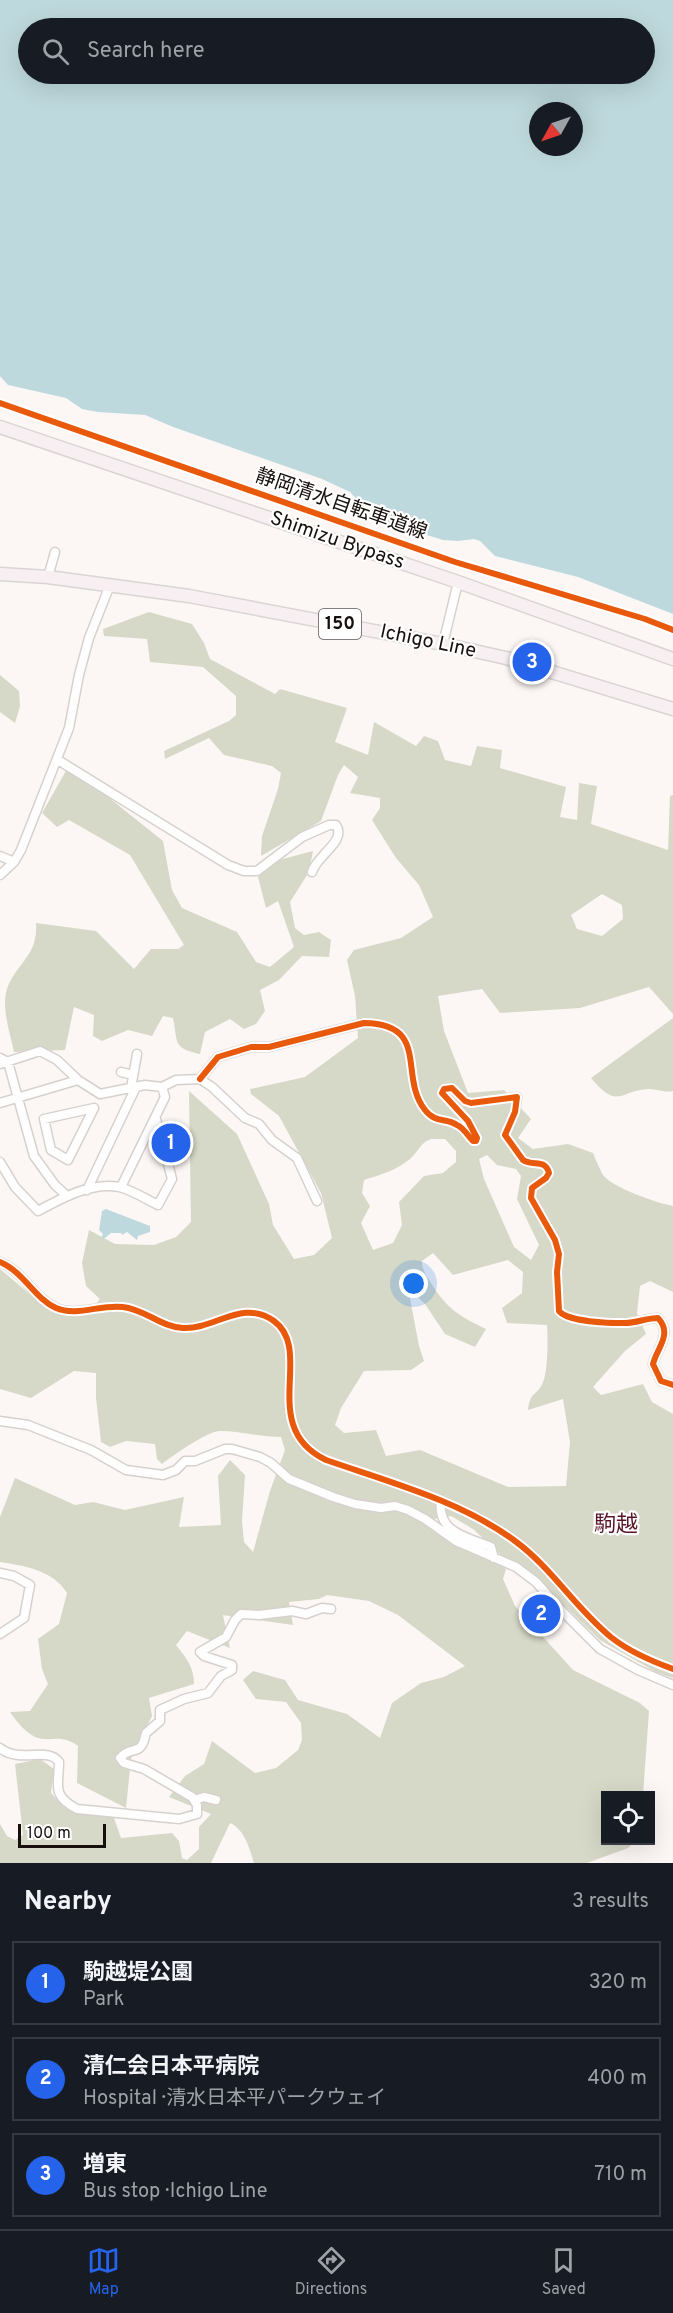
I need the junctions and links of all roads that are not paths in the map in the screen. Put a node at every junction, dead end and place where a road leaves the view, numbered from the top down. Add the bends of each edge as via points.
1 (0, 419) edge
2 (0, 427) edge
3 (55, 552) dead end
4 (428, 563) junction
5 (0, 574) edge
6 (48, 578) junction
7 (458, 582) junction
8 (110, 585) junction
9 (443, 644) junction
10 (673, 650) edge
11 (673, 659) edge
12 (673, 709) edge
13 (58, 760) junction
14 (0, 856) edge
15 (14, 862) junction
16 (312, 872) dead end
17 (0, 875) edge
18 (137, 1054) dead end
19 (2, 1062) edge
20 (121, 1072) dead end
21 (134, 1075) junction
22 (200, 1079) junction
23 (78, 1080) junction
24 (133, 1087) junction
25 (162, 1087) junction
26 (100, 1094) junction
27 (17, 1099) junction
28 (0, 1103) edge
29 (94, 1108) junction
30 (156, 1119) junction
31 (0, 1162) edge
32 (121, 1187) junction
33 (87, 1190) junction
34 (66, 1195) junction
35 (317, 1201) dead end
36 (0, 1262) edge
37 (673, 1385) edge
38 (0, 1421) edge
39 (441, 1501) junction
40 (494, 1558) junction
41 (0, 1573) edge
42 (331, 1609) dead end
43 (0, 1634) edge
44 (673, 1669) edge
45 (673, 1685) edge
46 (0, 1748) edge
47 (194, 1800) junction
48 (216, 1800) dead end

1 - 4 highway, Shimizu Bypass
2 - 7 highway, Shimizu Bypass
3 - 6 street
4 - 7 highway
4 - 10 highway, Shimizu Bypass
5 - 6 highway, Ichigo Line / 150
6 - 8 highway, Ichigo Line / 150
7 - 9 street
7 - 11 highway, Shimizu Bypass
8 - 9 highway, Ichigo Line / 150
8 - 13 street via 89,638
9 - 12 highway, Ichigo Line / 150 via 506,658
13 - 15 street
13 - 16 street via 228,865 244,871 258,871 303,837 336,825 339,837 317,859
14 - 15 street
15 - 17 street
18 - 21 street
19 - 23 street via 40,1050
19 - 27 street
20 - 21 street
21 - 24 street
22 - 25 street via 176,1080
22 - 35 street via 297,1158
22 - 37 street via 214,1060 251,1047 269,1047 364,1023 379,1023 394,1029 404,1039 418,1098 426,1111 438,1120 456,1123 473,1142 477,1138 442,1094 444,1089 452,1088 471,1103 517,1097 505,1135 523,1160 543,1163 549,1173 532,1188 531,1198 560,1254 559,1311 576,1319 626,1323 658,1318 666,1338 652,1364 661,1381
23 - 26 street
23 - 27 street
24 - 25 street
24 - 26 street
24 - 33 street
25 - 30 street via 165,1097
26 - 29 street
27 - 28 street
27 - 34 street via 34,1156
29 - 29 street via 68,1160 51,1150 44,1119
30 - 32 street
30 - 32 street via 172,1179 158,1204
31 - 34 street via 15,1187 38,1212
32 - 33 street
33 - 34 street
36 - 39 street via 18,1272 56,1308 130,1308 183,1328 240,1313 255,1312 274,1321 290,1350 291,1418 301,1442 326,1461
38 - 40 street via 28,1425 91,1450 126,1470 169,1473 185,1461 232,1449 260,1457 289,1479 333,1497 355,1504 408,1510 456,1541
39 - 40 street via 441,1516 447,1527 491,1547
39 - 44 street via 478,1517 514,1540 542,1563 614,1639
40 - 45 street via 516,1567 536,1582 600,1649
41 - 43 street via 30,1585 24,1618
42 - 47 street via 306,1614 241,1614 226,1637 200,1652 232,1665 232,1670 221,1676 208,1693 160,1710 159,1721 146,1733 142,1746 120,1758 173,1784
46 - 47 street via 9,1755 56,1758 59,1794 77,1809 179,1819 196,1814
47 - 48 street

